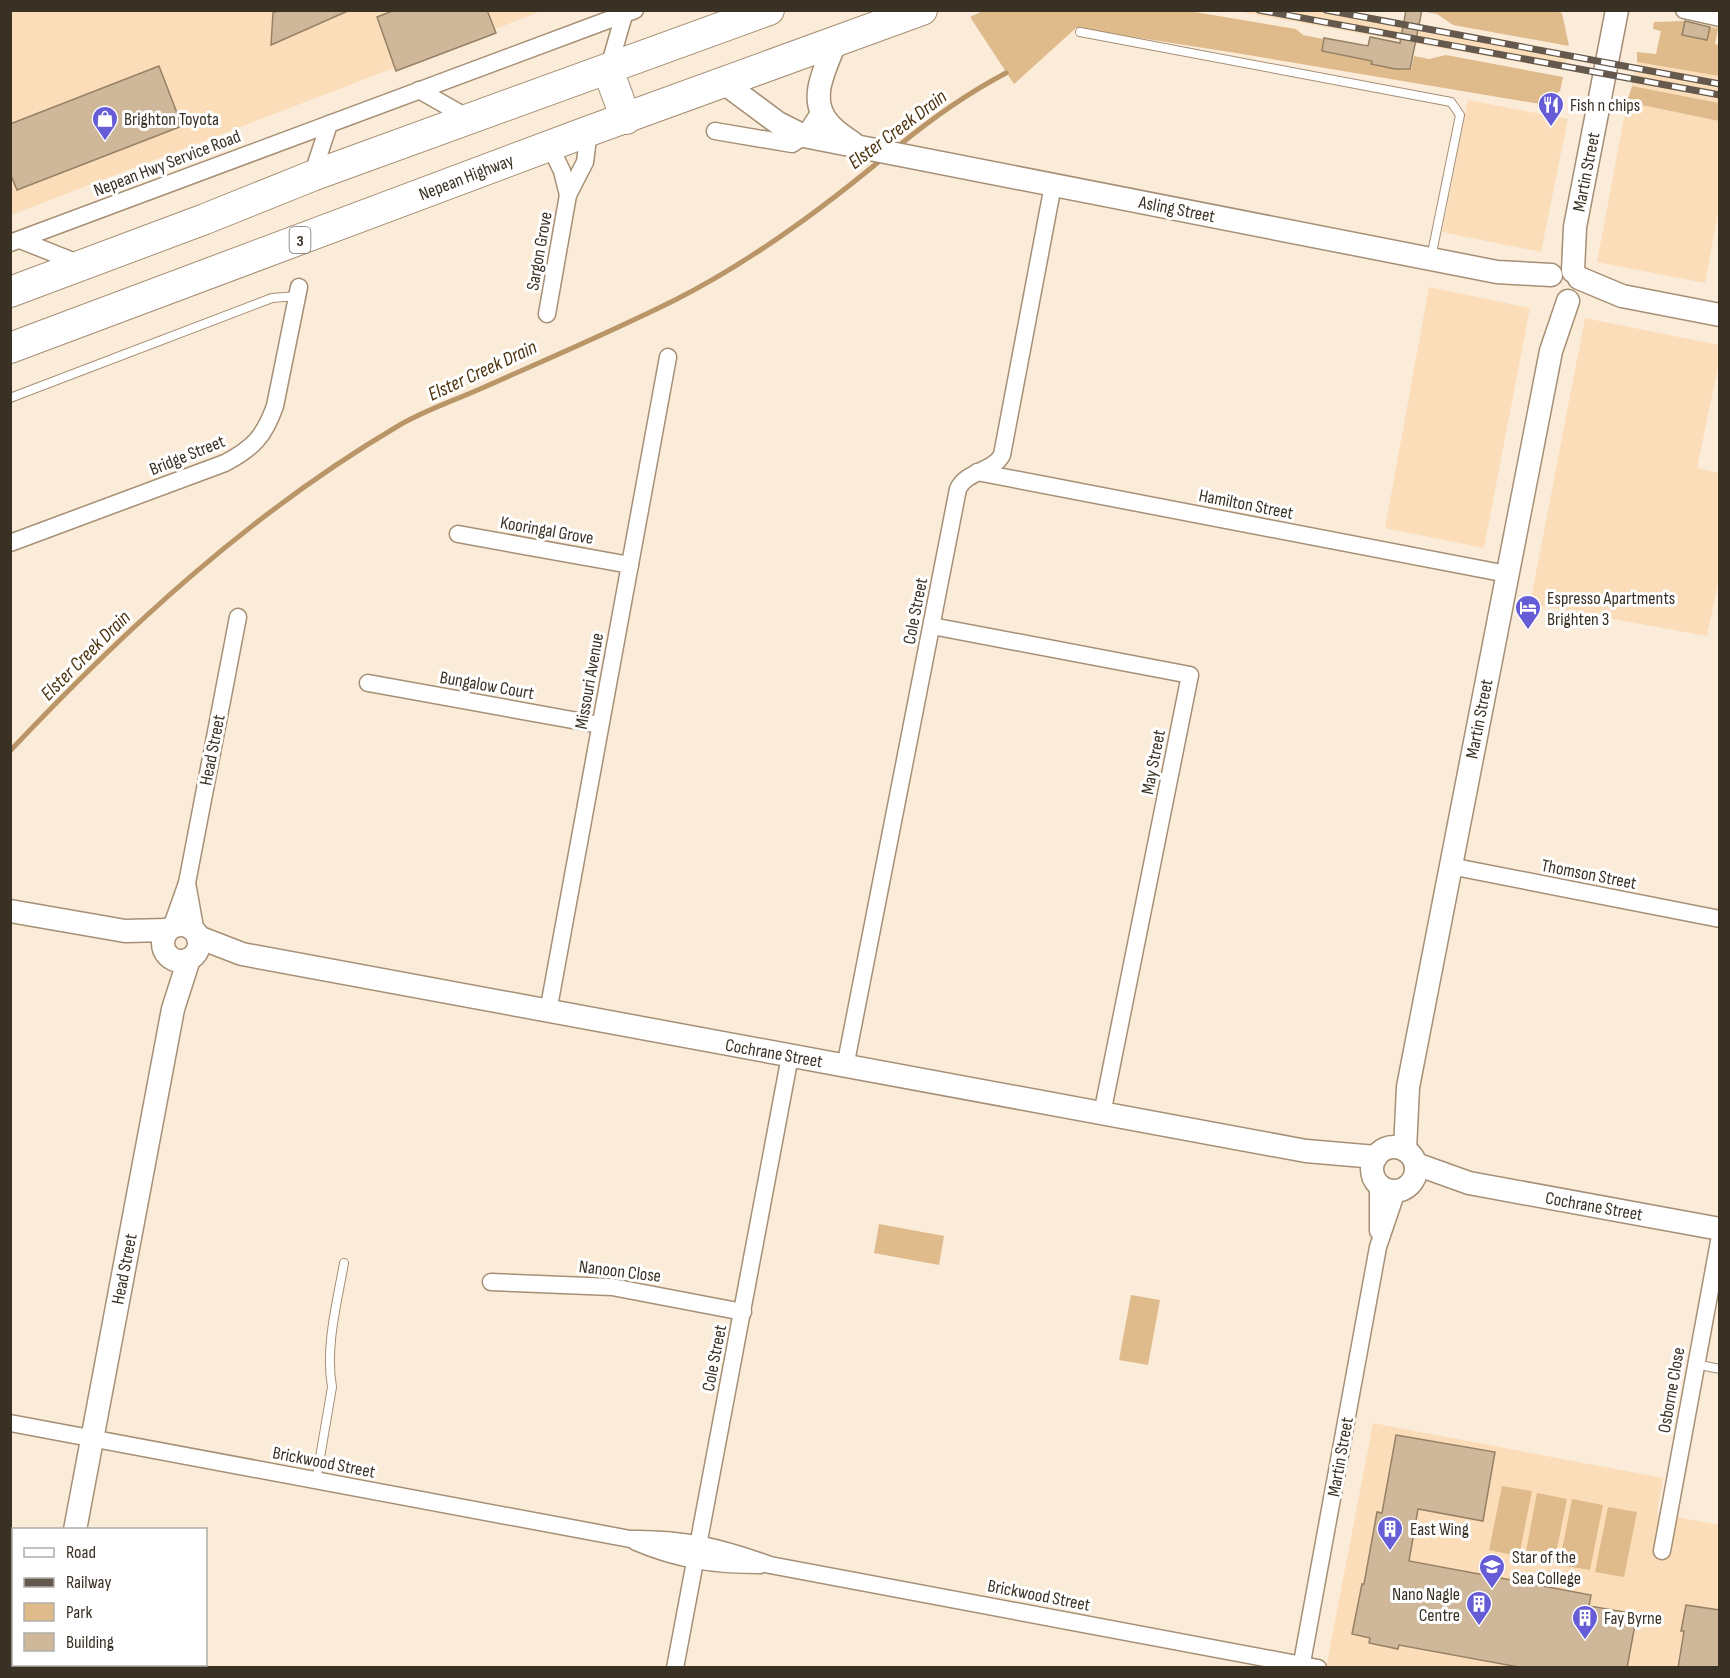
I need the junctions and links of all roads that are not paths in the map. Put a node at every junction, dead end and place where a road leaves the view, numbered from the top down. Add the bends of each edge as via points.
1 (769, 10) edge
2 (922, 10) edge
3 (1617, 10) edge
4 (1684, 10) edge
5 (630, 13) edge
6 (1719, 18) edge
7 (1080, 32) dead end
8 (835, 43) junction
9 (608, 70) junction
10 (724, 83) junction
11 (419, 90) junction
12 (821, 110) junction
13 (470, 118) junction
14 (626, 119) junction
15 (329, 124) junction
16 (589, 131) junction
17 (715, 131) dead end
18 (804, 136) junction
19 (550, 146) junction
20 (857, 146) junction
21 (312, 176) junction
22 (1053, 185) junction
23 (568, 195) junction
24 (15, 241) edge
25 (1430, 258) junction
26 (83, 265) junction
27 (1563, 285) junction
28 (298, 291) joint
29 (10, 292) edge
30 (547, 314) dead end
31 (1719, 315) edge
32 (10, 348) edge
33 (668, 357) dead end
34 (10, 398) edge
35 (977, 472) junction
36 (458, 534) dead end
37 (10, 543) edge
38 (630, 565) junction
39 (1507, 574) junction
40 (238, 617) dead end
41 (932, 626) junction
42 (368, 683) dead end
43 (600, 726) junction
44 (1450, 866) junction
45 (187, 883) junction
46 (10, 911) edge
47 (1719, 919) edge
48 (182, 944) junction
49 (548, 1012) junction
50 (790, 1056) junction
51 (845, 1066) junction
52 (1102, 1114) junction
53 (1393, 1169) junction
54 (1719, 1229) edge
55 (1719, 1236) edge
56 (344, 1263) dead end
57 (491, 1282) dead end
58 (743, 1312) junction
59 (1695, 1364) junction
60 (1719, 1369) edge
61 (10, 1423) edge
62 (92, 1439) junction
63 (316, 1481) junction
64 (75, 1528) edge
65 (630, 1539) junction
66 (699, 1543) junction
67 (1662, 1551) dead end
68 (695, 1561) junction
69 (770, 1565) junction
70 (1301, 1666) edge
71 (675, 1668) edge
72 (1318, 1668) edge

1 - 9 highway
2 - 8 highway, Nepean Highway / 3
3 - 27 street, Martin Street
4 - 6 street
5 - 9 street, Nepean Hwy Service Road
5 - 11 street, Nepean Hwy Service Road
7 - 25 lane via 1451,102 1460,115
8 - 10 highway, Nepean Highway / 3
8 - 12 street via 819,86
9 - 13 highway
9 - 14 highway
10 - 14 highway, Nepean Highway / 3
10 - 18 street, Asling Street via 778,123
11 - 13 street
11 - 15 street, Nepean Hwy Service Road
12 - 18 street
12 - 20 street, Asling Street via 830,126
13 - 21 highway
14 - 16 highway, Nepean Highway / 3
15 - 21 street
15 - 24 street, Nepean Hwy Service Road
16 - 19 highway, Nepean Highway / 3
16 - 23 street, Sargon Grove via 585,162
17 - 18 street, Asling Street via 788,144
18 - 20 street, Asling Street
19 - 23 street, Sargon Grove
19 - 32 highway, Nepean Highway / 3
20 - 22 street, Asling Street
21 - 26 highway
22 - 25 street, Asling Street
22 - 35 street, Cole Street via 1002,454 994,464
23 - 30 street, Sargon Grove
24 - 26 street, Nepean Hwy Service Road
25 - 27 street, Asling Street
26 - 29 highway
27 - 31 street, Asling Street
27 - 39 street, Martin Street
28 - 34 lane
28 - 37 street, Bridge Street via 275,406 267,428 255,444 225,463
33 - 38 street, Missouri Avenue
35 - 39 street, Hamilton Street
35 - 41 street, Cole Street via 958,489
36 - 38 street, Kooringal Grove
38 - 43 street, Missouri Avenue
39 - 44 street, Martin Street
40 - 45 street, Head Street
41 - 51 street, Cole Street
41 - 52 street, May Street via 1190,675
42 - 43 street, Bungalow Court
43 - 49 street, Missouri Avenue
44 - 47 street, Thomson Street
44 - 53 street, Martin Street
45 - 48 street, Head Street
45 - 48 street, Head Street
46 - 48 street, Cochrane Street
48 - 49 street, Cochrane Street
48 - 62 street, Head Street
49 - 50 street, Cochrane Street
50 - 51 street, Cochrane Street
50 - 58 street, Cole Street
51 - 52 street, Cochrane Street
52 - 53 street, Cochrane Street
53 - 54 street, Cochrane Street
53 - 70 street, Martin Street
55 - 59 street, Osborne Close
56 - 63 lane via 331,1337 332,1388
57 - 58 street, Nanoon Close via 612,1287
58 - 66 street, Cole Street
59 - 60 lane
59 - 67 street, Osborne Close
61 - 62 street, Brickwood Street
62 - 63 street, Brickwood Street
62 - 64 street, Head Street
63 - 65 street, Brickwood Street
65 - 66 street, Brickwood Street
65 - 68 street, Brickwood Street via 661,1553
66 - 68 street, Cole Street
66 - 69 street, Brickwood Street
68 - 69 street, Brickwood Street
68 - 71 street, Cole Street
69 - 70 street, Brickwood Street
70 - 72 street, Brickwood Street

